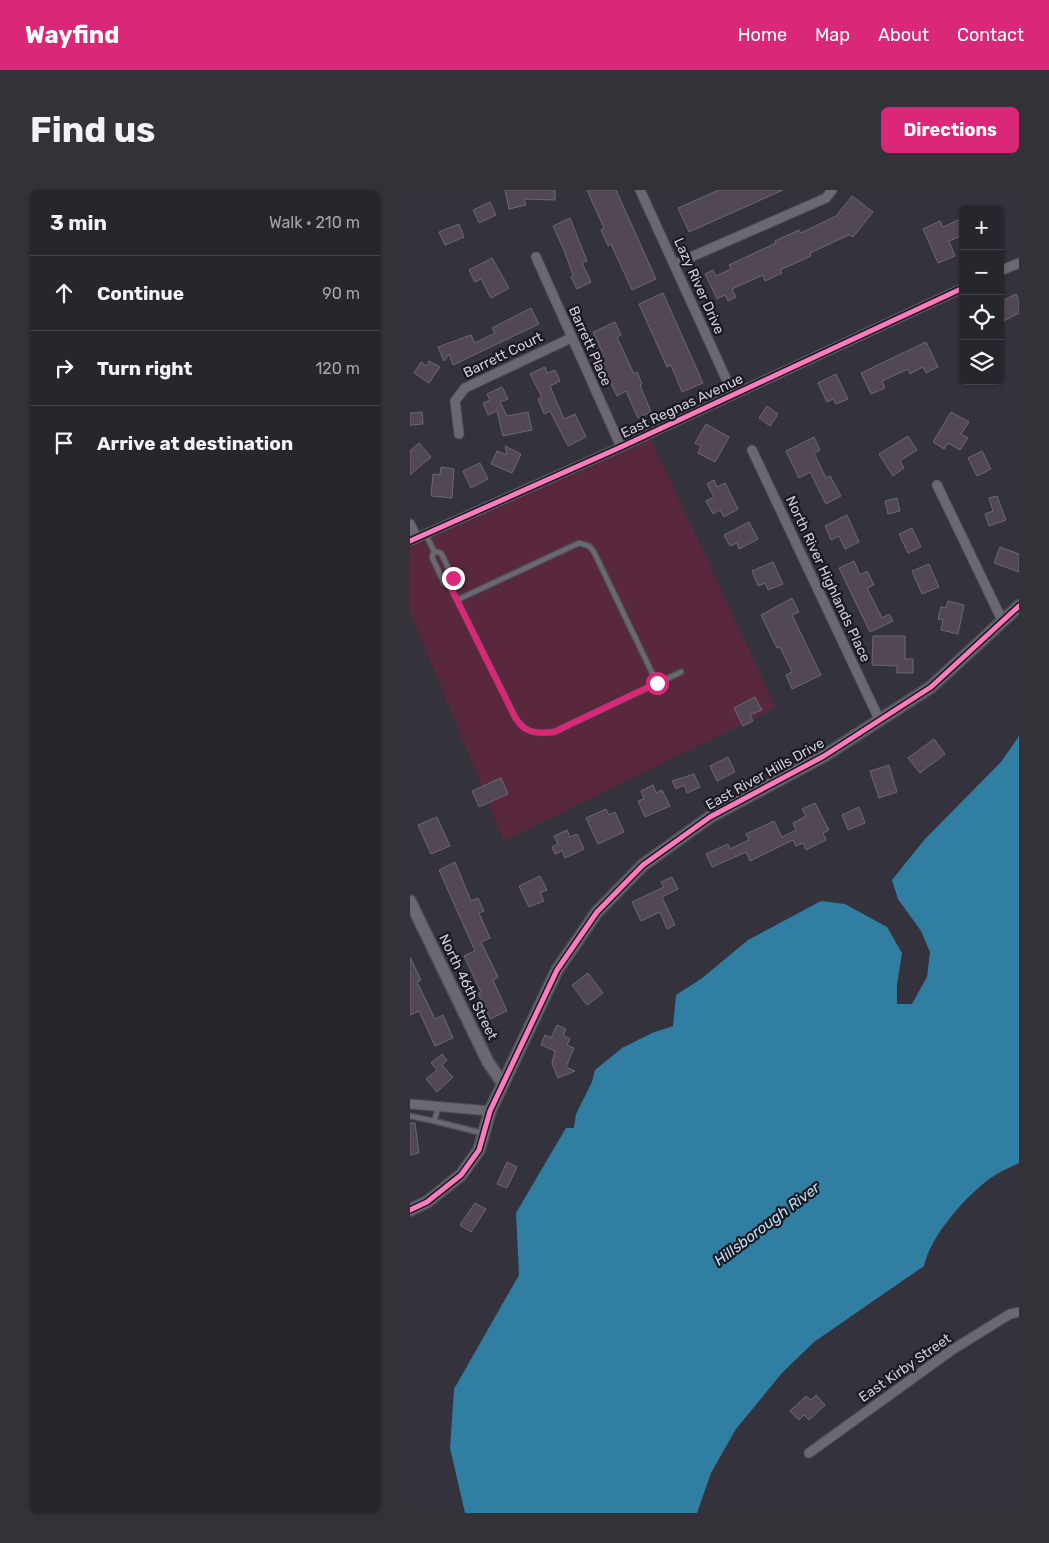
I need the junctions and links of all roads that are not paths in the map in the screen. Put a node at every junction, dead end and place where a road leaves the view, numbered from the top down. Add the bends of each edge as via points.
1 (640, 190) edge
2 (832, 190) edge
3 (536, 257) dead end
4 (1019, 263) edge
5 (675, 264) junction
6 (1004, 269) edge
7 (959, 290) edge
8 (571, 338) junction
9 (733, 394) junction
10 (458, 434) dead end
11 (621, 447) junction
12 (752, 450) dead end
13 (937, 486) dead end
14 (410, 524) edge
15 (417, 537) edge
16 (434, 551) junction
17 (450, 586) junction
18 (457, 600) junction
19 (1019, 606) edge
20 (1003, 622) junction
21 (681, 672) dead end
22 (657, 683) junction
23 (880, 721) junction
24 (410, 901) edge
25 (503, 1084) junction
26 (410, 1104) edge
27 (439, 1106) junction
28 (490, 1111) junction
29 (410, 1116) edge
30 (434, 1121) junction
31 (484, 1133) junction
32 (410, 1210) edge
33 (1019, 1312) edge
34 (810, 1452) dead end

1 - 5 street, Lazy River Drive
2 - 5 street via 826,198
3 - 8 street, Barrett Place
4 - 6 street
5 - 9 street, Lazy River Drive
7 - 9 street, East Regnas Avenue
8 - 10 street, Barrett Court via 465,388 455,401
8 - 11 street, Barrett Place
9 - 11 street, East Regnas Avenue
11 - 15 street, East Regnas Avenue
12 - 23 street, North River Highlands Place
13 - 20 street
14 - 15 street
15 - 16 lane
16 - 17 lane via 432,558 444,583
16 - 17 lane via 441,553 453,578
17 - 18 lane
18 - 22 lane via 515,717 528,731 540,734 554,732
18 - 22 lane via 579,542 584,544 594,552
19 - 20 street, East River Hills Drive
20 - 23 street, East River Hills Drive via 931,687
21 - 22 lane
23 - 25 street, East River Hills Drive via 824,756 710,816 643,865 597,912 557,970
24 - 25 street, North 46th Street via 488,1062
25 - 28 street, East River Hills Drive
26 - 27 street
27 - 28 street
27 - 30 lane
28 - 31 street, East River Hills Drive
29 - 30 lane
30 - 31 lane
31 - 32 street, East River Hills Drive via 479,1150 461,1175 427,1202
33 - 34 street, East Kirby Street via 1010,1314 952,1350

